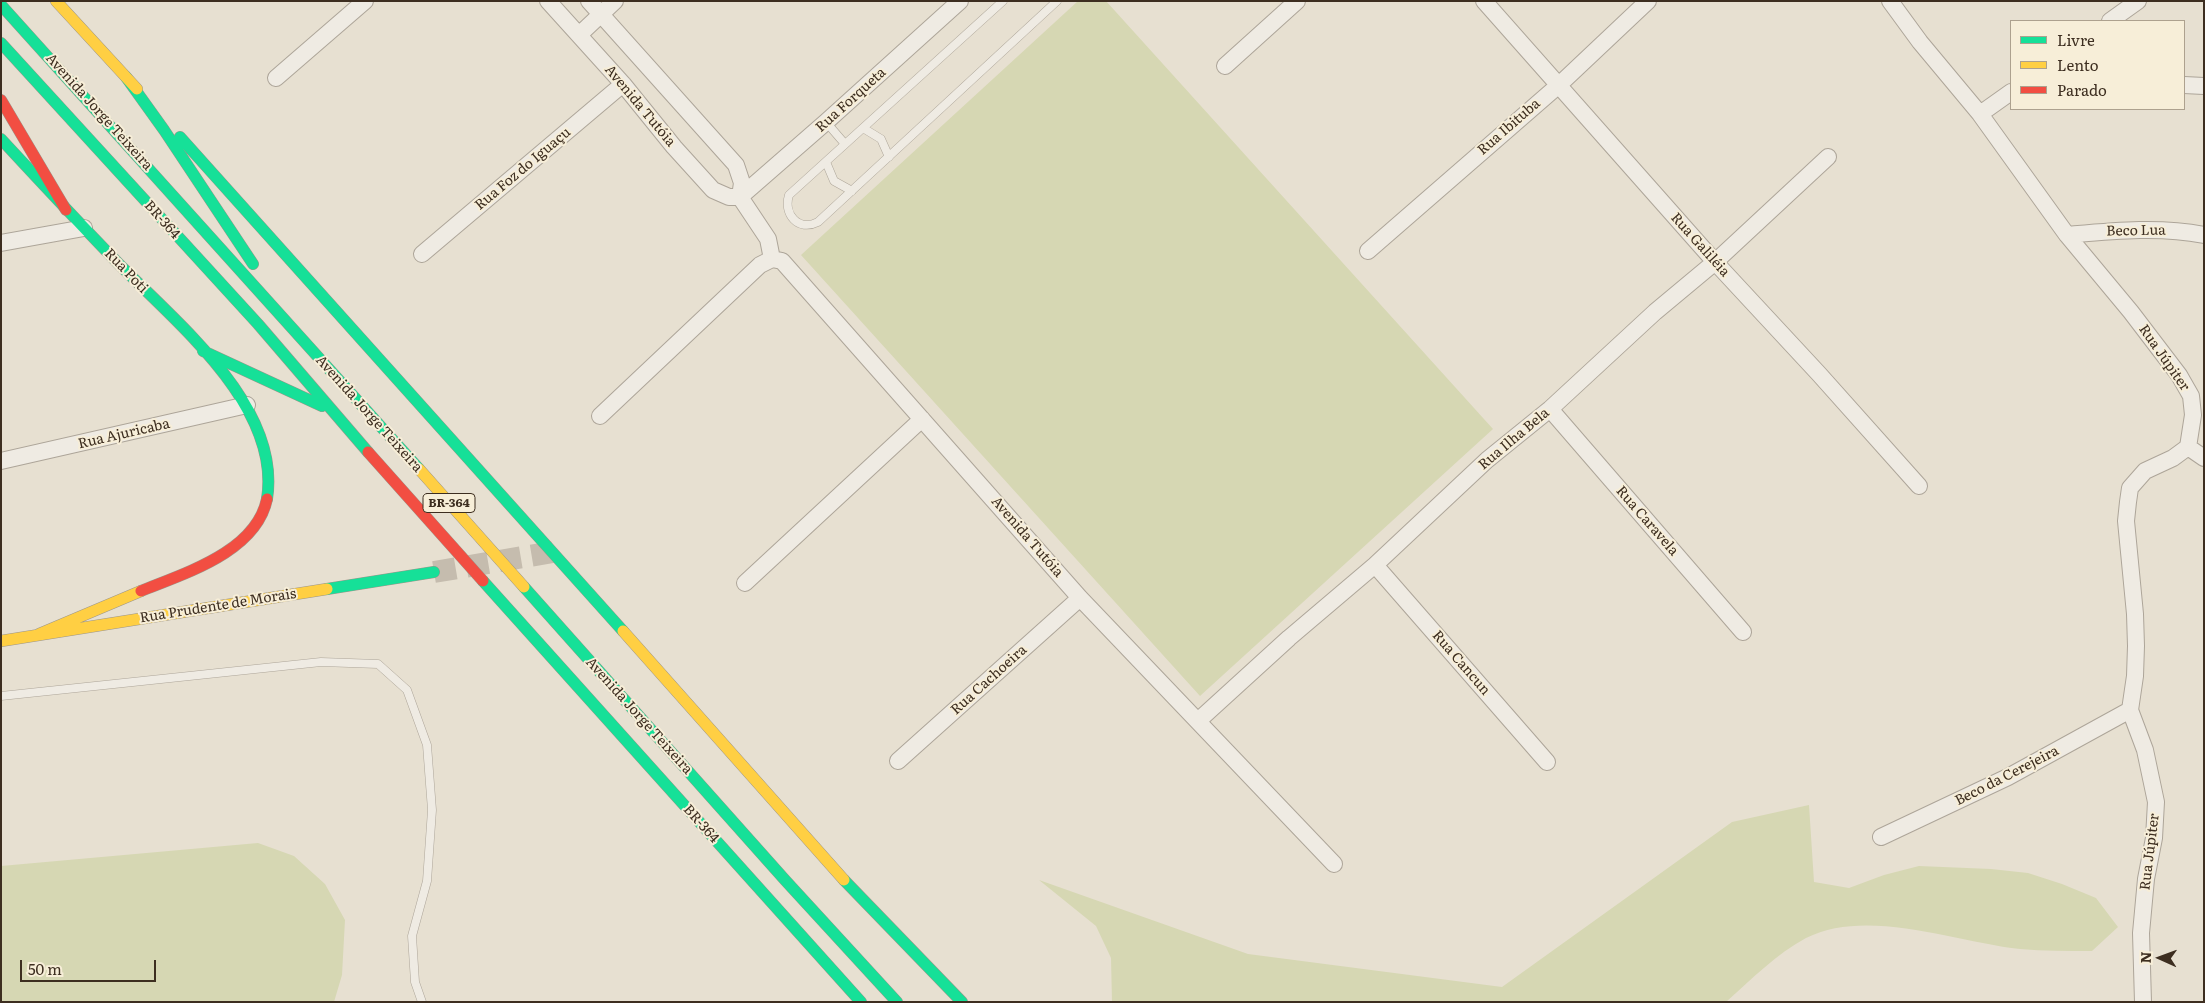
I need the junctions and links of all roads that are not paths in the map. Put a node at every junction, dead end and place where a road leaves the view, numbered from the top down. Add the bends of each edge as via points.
1 (56, 1) edge
2 (365, 1) edge
3 (548, 1) edge
4 (589, 1) edge
5 (615, 1) edge
6 (960, 1) edge
7 (1003, 1) edge
8 (1057, 1) edge
9 (1297, 1) edge
10 (1484, 1) edge
11 (1648, 1) edge
12 (1890, 1) edge
13 (2133, 3) edge
14 (1, 5) edge
15 (601, 14) junction
16 (2111, 20) edge
17 (578, 35) junction
18 (1, 43) edge
19 (1224, 66) dead end
20 (126, 77) junction
21 (276, 78) dead end
22 (624, 84) junction
23 (1560, 84) junction
24 (2185, 85) edge
25 (2204, 86) edge
26 (2010, 93) edge
27 (1, 100) edge
28 (1980, 114) junction
29 (826, 122) junction
30 (863, 128) junction
31 (1, 139) edge
32 (845, 144) junction
33 (889, 157) junction
34 (1828, 157) dead end
35 (826, 162) junction
36 (852, 191) junction
37 (740, 197) junction
38 (66, 210) junction
39 (84, 228) junction
40 (2067, 234) junction
41 (2204, 235) edge
42 (1, 243) edge
43 (1368, 250) dead end
44 (422, 254) dead end
45 (772, 259) junction
46 (1715, 262) junction
47 (306, 345) junction
48 (203, 351) junction
49 (247, 405) junction
50 (1550, 409) junction
51 (331, 410) junction
52 (600, 416) dead end
53 (922, 419) junction
54 (2188, 447) junction
55 (2204, 458) edge
56 (1, 461) edge
57 (1919, 486) dead end
58 (1375, 565) junction
59 (434, 572) tunnel mouth
60 (745, 582) dead end
61 (1080, 598) junction
62 (1743, 632) dead end
63 (39, 634) junction
64 (1, 640) edge
65 (1, 696) edge
66 (2130, 710) junction
67 (1199, 720) junction
68 (898, 762) dead end
69 (1547, 762) dead end
70 (1881, 837) dead end
71 (1334, 864) dead end
72 (422, 1002) edge
73 (861, 1002) edge
74 (897, 1002) edge
75 (962, 1002) edge
76 (2143, 1002) edge

1 - 20 main road
2 - 21 street
3 - 17 street, Avenida Tutóia
4 - 15 street
5 - 15 street
6 - 29 street, Rua Forqueta
7 - 30 lane
8 - 33 lane
9 - 19 street
10 - 23 street, Rua Galiléia
11 - 23 street, Rua Ibituba
12 - 28 street, Rua Júpiter
13 - 16 street
14 - 47 main road, Avenida Jorge Teixeira / BR-364
15 - 17 street
15 - 37 street via 736,165 742,183
17 - 22 street, Avenida Tutóia
18 - 51 main road, BR-364 / BR-364 via 258,324
20 - 47 main road
20 - 75 main road via 421,404 842,880
22 - 37 street, Avenida Tutóia via 713,190 729,198
22 - 44 street, Rua Foz do Iguaçu
23 - 43 street, Rua Ibituba
23 - 46 street, Rua Galiléia
24 - 25 street
26 - 28 street
27 - 38 main road
28 - 40 street, Rua Júpiter
29 - 32 lane
29 - 37 street, Rua Forqueta
30 - 32 lane
30 - 33 lane via 880,140
31 - 38 main road, Rua Poti
32 - 35 lane
33 - 36 lane
34 - 46 street, Rua Ilha Bela
35 - 36 lane via 834,181
35 - 36 lane via 789,195 787,207 792,219 802,225 813,225
37 - 45 street via 768,239
38 - 39 main road, Rua Poti
39 - 42 street
39 - 48 main road, Rua Poti
40 - 41 street, Beco Lua via 2121,230 2184,231
40 - 54 street, Rua Júpiter via 2180,375 2191,396 2193,415
45 - 52 street via 760,265
45 - 53 street, Avenida Tutóia via 782,261
46 - 50 street, Rua Ilha Bela via 1655,312
46 - 57 street, Rua Galiléia
47 - 74 main road, Avenida Jorge Teixeira / BR-364
48 - 49 main road, Rua Poti
48 - 51 main road
49 - 56 street, Rua Ajuricaba
49 - 63 main road, Rua Poti via 257,424 269,466 266,504 256,525 229,550 204,564
50 - 58 street, Rua Ilha Bela via 1487,460
50 - 62 street, Rua Caravela
51 - 73 main road, BR-364 / BR-364
53 - 60 street
53 - 61 street, Avenida Tutóia
54 - 55 street
54 - 66 street, Rua Júpiter via 2145,471 2130,488 2126,521 2136,646
58 - 67 street, Rua Ilha Bela
58 - 69 street, Rua Cancun
59 - 63 main road, Rua Prudente de Morais
61 - 67 street, Avenida Tutóia
61 - 68 street, Rua Cachoeira
63 - 64 main road, Rua Prudente de Morais
65 - 72 lane via 321,662 378,664 408,690 427,745 432,810 427,881 412,936 415,982
66 - 70 street, Beco da Cerejeira via 2008,777
66 - 76 street, Rua Júpiter via 2145,750 2156,802 2141,933
67 - 71 street, Avenida Tutóia

